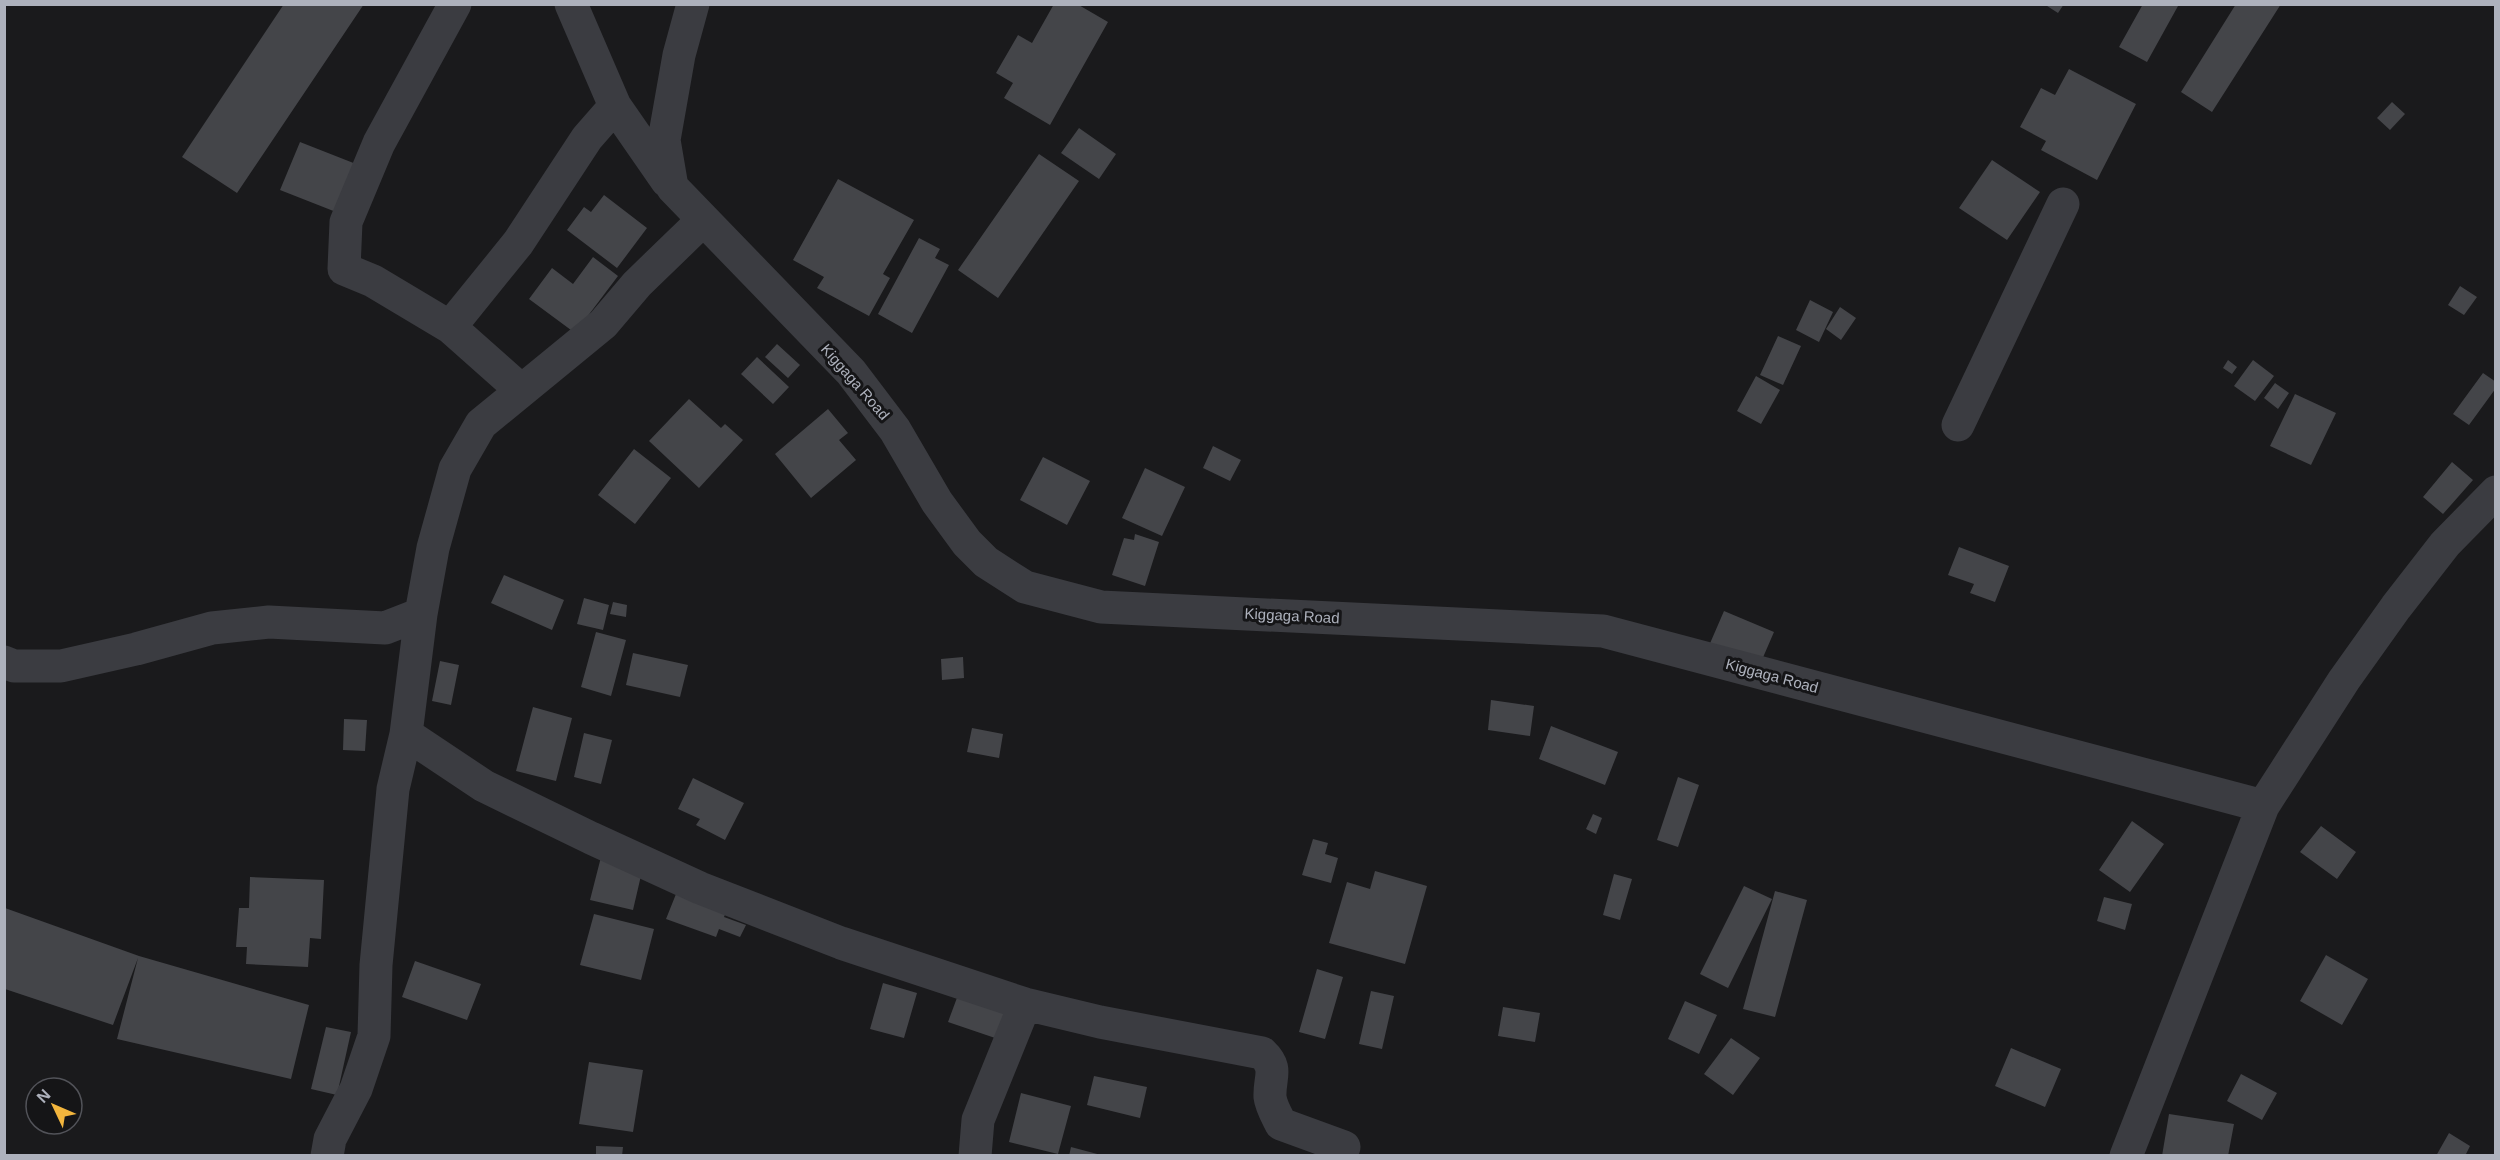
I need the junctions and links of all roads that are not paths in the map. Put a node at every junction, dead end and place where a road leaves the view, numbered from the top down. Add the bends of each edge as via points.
1 (455, 4) edge
2 (571, 4) edge
3 (693, 4) edge
4 (615, 106) junction
5 (672, 187) junction
6 (2062, 204) dead end
7 (702, 221) junction
8 (450, 327) junction
9 (520, 390) junction
10 (1958, 425) dead end
11 (2496, 492) edge
12 (421, 614) junction
13 (4, 663) edge
14 (406, 734) junction
15 (2263, 806) junction
16 (1025, 1004) junction
17 (1344, 1147) dead end
18 (327, 1155) edge
19 (975, 1155) edge
20 (2126, 1155) edge

1 - 8 street via 379,143 346,222 344,268
2 - 4 street, Kiggaga Road
3 - 5 street via 679,55 664,140
4 - 5 street, Kiggaga Road
4 - 8 street via 586,138 518,243
5 - 7 street, Kiggaga Road
6 - 10 street
7 - 9 street via 637,284 603,324
7 - 15 street, Kiggaga Road via 876,402 967,543 986,562 1025,587 1101,607 1604,631
8 - 9 street
9 - 12 street via 481,424 455,469 433,548
11 - 15 street via 2445,544 2396,607
12 - 13 street via 385,628 269,622 212,628 61,666
12 - 14 street
14 - 16 street via 484,786 700,888 841,943
14 - 18 street via 393,789 376,965 374,1036 356,1089 330,1139
15 - 20 street
16 - 17 street via 1262,1053 1271,1061 1270,1099 1281,1124
16 - 19 street via 978,1120

